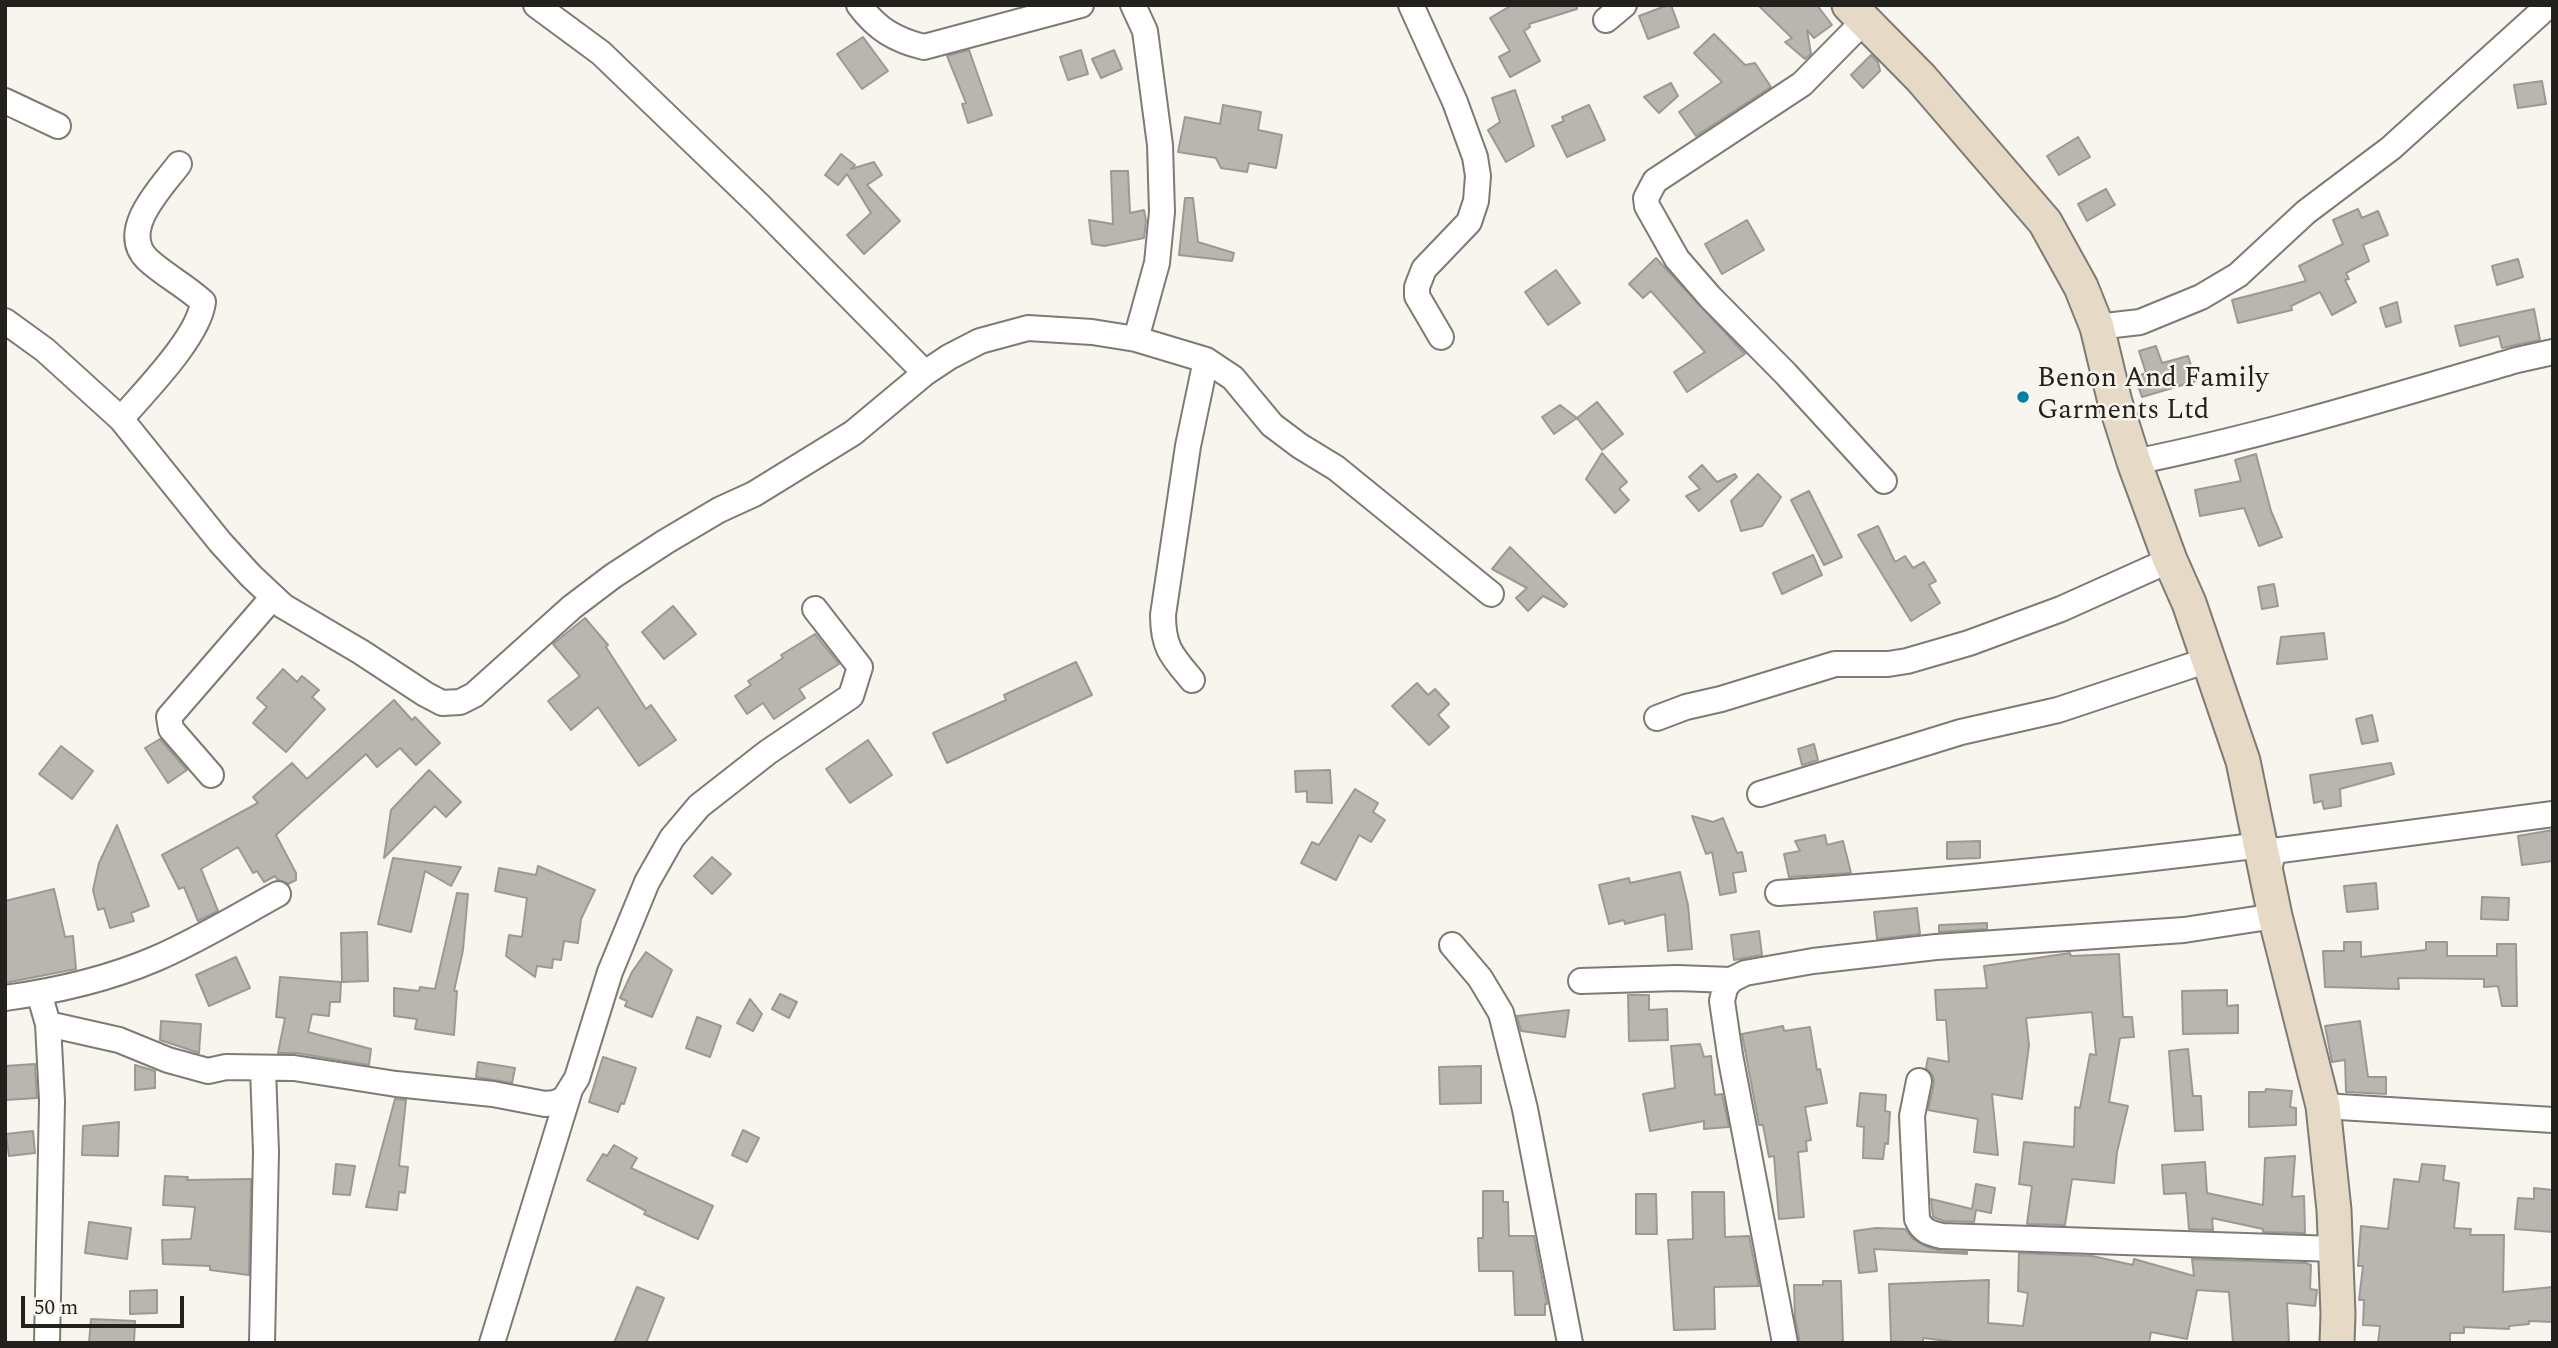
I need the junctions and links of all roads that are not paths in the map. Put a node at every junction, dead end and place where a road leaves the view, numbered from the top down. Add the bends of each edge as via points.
1 (536, 5) edge
2 (859, 5) edge
3 (1081, 5) edge
4 (1133, 5) edge
5 (1411, 5) edge
6 (2549, 5) edge
7 (1857, 13) edge
8 (5, 101) edge
9 (58, 126) dead end
10 (179, 164) dead end
11 (5, 320) edge
12 (2097, 327) junction
13 (1441, 337) dead end
14 (1136, 339) junction
15 (2553, 352) edge
16 (1206, 360) junction
17 (925, 373) junction
18 (121, 419) junction
19 (2134, 463) junction
20 (1884, 481) dead end
21 (2170, 560) junction
22 (1491, 594) dead end
23 (273, 597) junction
24 (815, 609) dead end
25 (2208, 660) junction
26 (1192, 680) dead end
27 (1657, 719) dead end
28 (211, 775) dead end
29 (1760, 794) dead end
30 (2553, 814) edge
31 (2265, 860) junction
32 (1778, 893) dead end
33 (278, 894) dead end
34 (2275, 916) junction
35 (1452, 944) dead end
36 (1731, 980) junction
37 (1581, 981) dead end
38 (39, 993) junction
39 (5, 998) edge
40 (48, 1024) junction
41 (263, 1069) junction
42 (1919, 1081) dead end
43 (569, 1093) junction
44 (2323, 1107) junction
45 (2553, 1120) edge
46 (2336, 1249) junction
47 (47, 1343) edge
48 (262, 1343) edge
49 (492, 1343) edge
50 (1570, 1343) edge
51 (1785, 1343) edge
52 (2337, 1343) edge

1 - 17 street via 601,53
2 - 3 street via 884,33 924,47
4 - 14 street via 1145,31 1160,145 1162,212 1157,263
5 - 13 street via 1455,102 1478,176 1469,222 1424,269 1417,287 1417,296
6 - 12 street via 2390,148 2306,212 2238,275 2201,297 2140,322
7 - 12 street via 1921,78 2045,222
7 - 20 street via 1802,84 1655,181 1646,198 1677,259
8 - 9 street
10 - 18 street via 144,211 139,243 145,257 203,302 202,312 182,346
11 - 18 street
12 - 19 street
14 - 16 street
14 - 17 street via 1028,328 981,341
15 - 19 street via 2283,428
16 - 22 street via 1233,378 1272,425 1336,468
16 - 26 street via 1163,615 1168,651
17 - 23 street via 853,433 613,576 460,702 442,703 425,694
18 - 23 street via 220,542
19 - 21 street
21 - 25 street
21 - 27 street via 2061,609 1956,646 1888,664 1835,664
23 - 28 street via 169,717 171,729
24 - 43 street via 860,667 851,696 699,806 673,838 648,882 610,972
25 - 29 street via 2058,710 1961,732
25 - 31 street via 2243,761
30 - 31 street via 2273,851
31 - 32 street via 2094,866
31 - 34 street
33 - 38 street via 155,958
34 - 36 street via 2184,930 1936,947 1813,961 1745,973
34 - 44 street
35 - 50 street via 1501,1013 1525,1109
36 - 37 street
36 - 51 street via 1723,1001 1730,1055
38 - 39 street
38 - 40 street
40 - 41 street via 119,1040 208,1071
40 - 47 street via 52,1101
41 - 43 street via 294,1068 545,1104
41 - 48 street
42 - 46 street via 1912,1116 1917,1219 1928,1233
43 - 49 street
44 - 45 street
44 - 46 street
46 - 52 street

